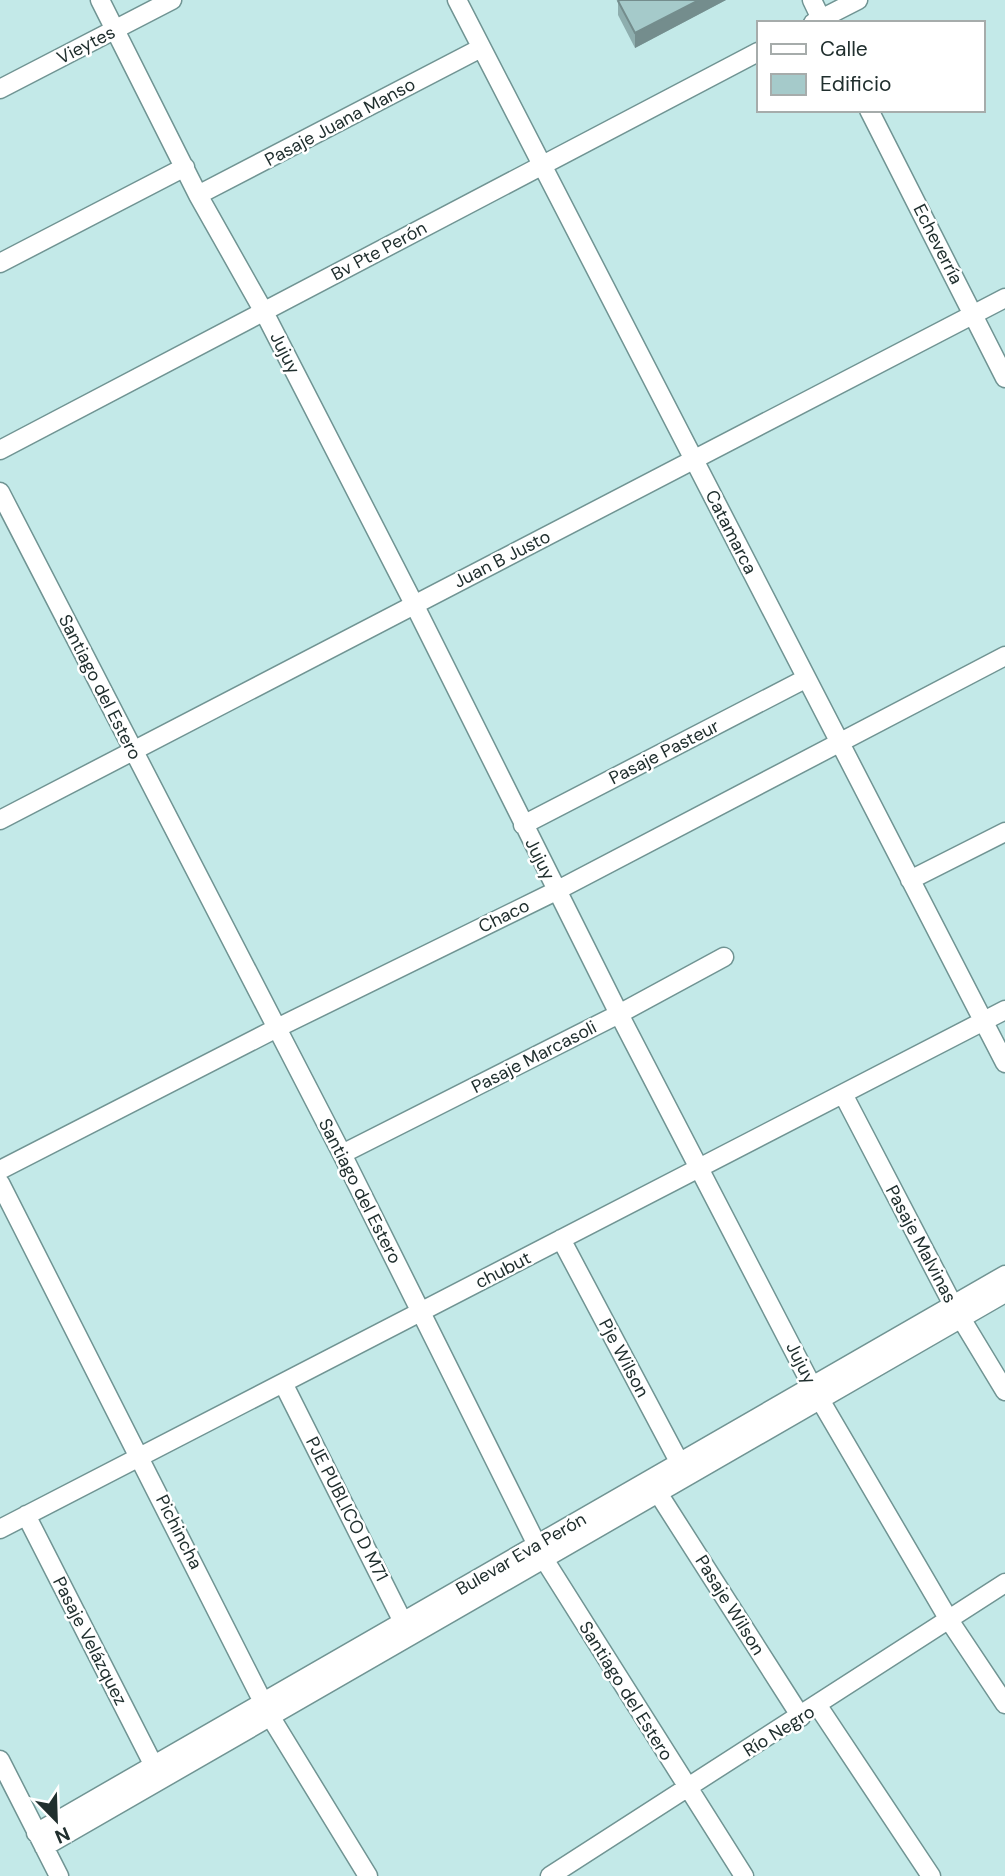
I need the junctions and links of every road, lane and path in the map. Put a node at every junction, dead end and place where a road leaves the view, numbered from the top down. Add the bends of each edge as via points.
1 (100, 0) edge
2 (172, 0) edge
3 (457, 0) edge
4 (812, 0) edge
5 (858, 0) edge
6 (819, 21) edge
7 (115, 30) junction
8 (481, 48) junction
9 (757, 53) edge
10 (0, 89) edge
11 (870, 112) edge
12 (542, 165) junction
13 (185, 167) junction
14 (198, 195) junction
15 (0, 263) edge
16 (1005, 298) edge
17 (264, 312) junction
18 (974, 314) junction
19 (1005, 378) edge
20 (0, 450) edge
21 (694, 459) junction
22 (0, 492) edge
23 (414, 604) junction
24 (1005, 656) edge
25 (805, 678) junction
26 (838, 742) junction
27 (133, 751) junction
28 (0, 820) edge
29 (523, 825) junction
30 (1005, 832) edge
31 (909, 880) junction
32 (556, 891) junction
33 (723, 957) dead end
34 (1005, 1010) edge
35 (619, 1014) junction
36 (983, 1021) junction
37 (275, 1029) junction
38 (1005, 1063) edge
39 (843, 1094) junction
40 (342, 1154) junction
41 (700, 1167) junction
42 (0, 1170) edge
43 (0, 1183) edge
44 (561, 1239) junction
45 (1005, 1275) edge
46 (1005, 1293) edge
47 (421, 1311) junction
48 (957, 1312) junction
49 (283, 1383) junction
50 (1005, 1391) edge
51 (817, 1393) junction
52 (141, 1456) junction
53 (684, 1469) junction
54 (658, 1493) junction
55 (26, 1516) junction
56 (0, 1529) edge
57 (541, 1551) junction
58 (1005, 1583) edge
59 (949, 1620) junction
60 (406, 1629) junction
61 (1005, 1704) edge
62 (818, 1706) junction
63 (267, 1709) junction
64 (801, 1717) junction
65 (0, 1760) edge
66 (154, 1766) junction
67 (687, 1789) junction
68 (40, 1840) junction
69 (59, 1876) edge
70 (368, 1876) edge
71 (550, 1876) edge
72 (744, 1876) edge
73 (931, 1876) edge

1 - 7 street, Jujuy
2 - 7 street, Vieytes
3 - 8 street, Catamarca
4 - 6 street
5 - 6 street
7 - 10 street, Vieytes
7 - 13 street, Jujuy
8 - 12 street, Catamarca
8 - 14 street, Pasaje Juana Manso
9 - 12 street, Bv Pte Perón
11 - 18 street, Echeverría
12 - 17 street, Bv Pte Perón
12 - 21 street, Catamarca
13 - 14 street, Jujuy
13 - 15 street
14 - 17 street, Jujuy
16 - 18 street, Juan B Justo
17 - 20 street, Bv Pte Perón
17 - 23 street, Jujuy
18 - 19 street, Echeverría
18 - 21 street, Juan B Justo
21 - 23 street, Juan B Justo
21 - 25 street, Catamarca
22 - 27 street, Santiago del Estero
23 - 27 street, Juan B Justo
23 - 29 street, Jujuy
24 - 26 street, Chaco
25 - 26 street, Catamarca
25 - 29 street, Pasaje Pasteur
26 - 31 street, Catamarca
26 - 32 street, Chaco
27 - 28 street, Juan B Justo
27 - 37 street, Santiago del Estero
29 - 32 street, Jujuy
30 - 31 street
31 - 36 street, Catamarca
32 - 35 street, Jujuy
32 - 37 street, Chaco
33 - 35 street, Pasaje Marcasoli
34 - 36 street, chubut
35 - 40 street, Pasaje Marcasoli
35 - 41 street, Jujuy
36 - 38 street, Catamarca
36 - 39 street, chubut
37 - 40 street, Santiago del Estero
37 - 42 street, Chaco
39 - 41 street, chubut
39 - 48 street, Pasaje Malvinas
40 - 47 street, Santiago del Estero
41 - 44 street, chubut
41 - 51 street, Jujuy
43 - 52 street, Pichincha
44 - 47 street, chubut
44 - 53 street, Pje Wilson
45 - 48 street, Bulevar Eva Perón
46 - 48 street, Bulevar Eva Perón
47 - 49 street, chubut
47 - 57 street, Santiago del Estero
48 - 50 street, Pasaje Malvinas
48 - 51 street, Bulevar Eva Perón
49 - 52 street, chubut
49 - 60 street, PJE PUBLICO D M71
51 - 53 street, Bulevar Eva Perón
51 - 59 street, Jujuy
52 - 55 street, chubut
52 - 63 street, Pichincha
53 - 54 street, Bulevar Eva Perón
53 - 57 street, Bulevar Eva Perón
54 - 57 street, Bulevar Eva Perón
54 - 64 street, Pasaje Wilson
55 - 56 street, chubut
55 - 66 street, Pasaje Velázquez
57 - 60 street, Bulevar Eva Perón
57 - 67 street, Santiago del Estero
58 - 59 street, Río Negro
59 - 61 street, Jujuy
59 - 62 street, Río Negro
60 - 63 street, Bulevar Eva Perón
62 - 64 street, Río Negro
62 - 73 street
63 - 66 street, Bulevar Eva Perón
63 - 68 street, Bulevar Eva Perón
63 - 70 street, Pichincha
64 - 67 street, Río Negro
65 - 68 street
66 - 68 street, Bulevar Eva Perón
67 - 71 street, Río Negro
67 - 72 street, Santiago del Estero
68 - 69 street

